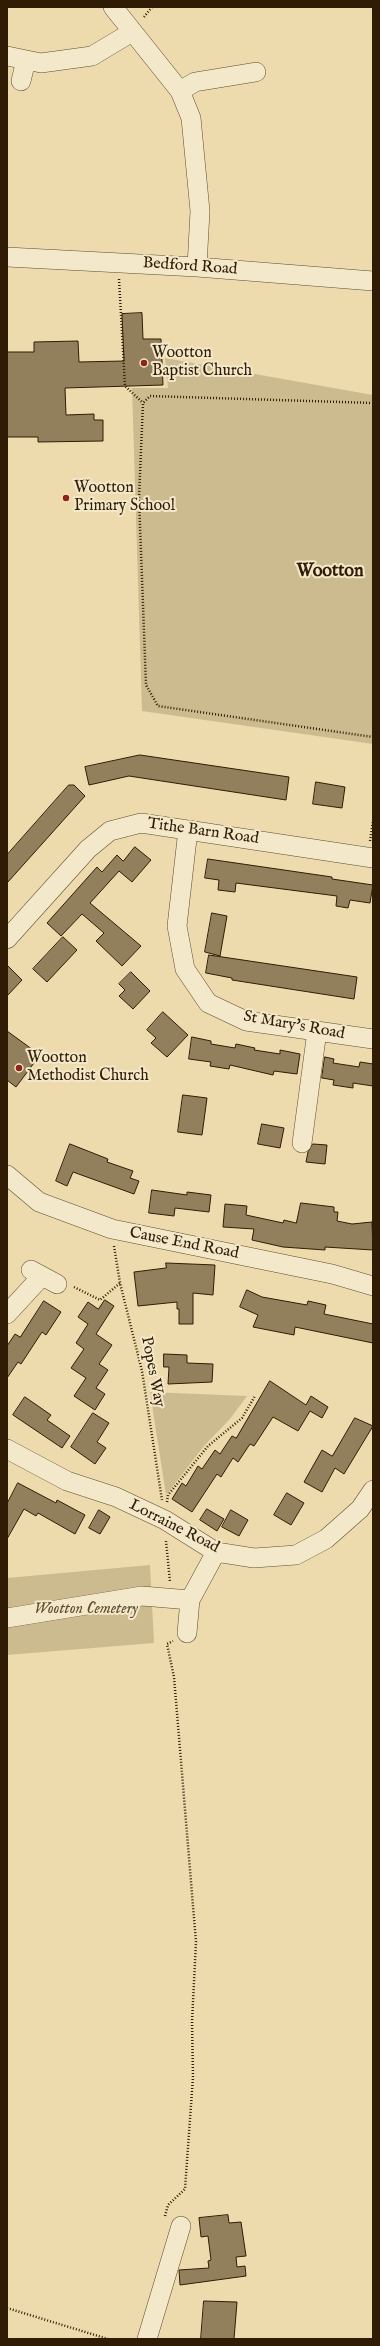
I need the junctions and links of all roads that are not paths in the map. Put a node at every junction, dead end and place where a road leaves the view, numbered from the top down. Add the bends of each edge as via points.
1 (113, 7) edge
2 (132, 32) junction
3 (7, 56) edge
4 (26, 60) junction
5 (256, 72) dead end
6 (21, 81) dead end
7 (180, 90) junction
8 (7, 258) edge
9 (197, 267) junction
10 (373, 281) edge
11 (188, 830) junction
12 (373, 858) edge
13 (7, 939) edge
14 (316, 1031) junction
15 (373, 1039) edge
16 (302, 1143) dead end
17 (7, 1175) edge
18 (44, 1277) road end
19 (373, 1286) edge
20 (7, 1314) edge
21 (7, 1450) edge
22 (373, 1491) edge
23 (216, 1552) junction
24 (190, 1600) junction
25 (7, 1618) edge
26 (187, 1633) road end
27 (172, 2225) road end
28 (147, 2339) edge

1 - 2 street
2 - 4 street via 92,56 41,63
2 - 7 street
3 - 4 street
4 - 6 street
5 - 7 street via 195,82
7 - 9 street via 191,118 200,211
8 - 9 street, Bedford Road
9 - 10 street, Bedford Road
11 - 12 street, Tithe Barn Road
11 - 13 street, Tithe Barn Road via 141,822 110,831 88,849
11 - 14 street, St Mary's Road via 177,926 185,969 208,1003 246,1021
14 - 15 street, St Mary's Road
14 - 16 street
17 - 19 street, Cause End Road via 39,1202 112,1230 332,1274
18 - 20 street
21 - 23 street, Lorraine Road via 67,1481 116,1497 164,1519
22 - 23 street, Lorraine Road via 360,1509 326,1539 296,1555 254,1558
23 - 24 street
24 - 25 street via 142,1596
24 - 26 street
27 - 28 street

